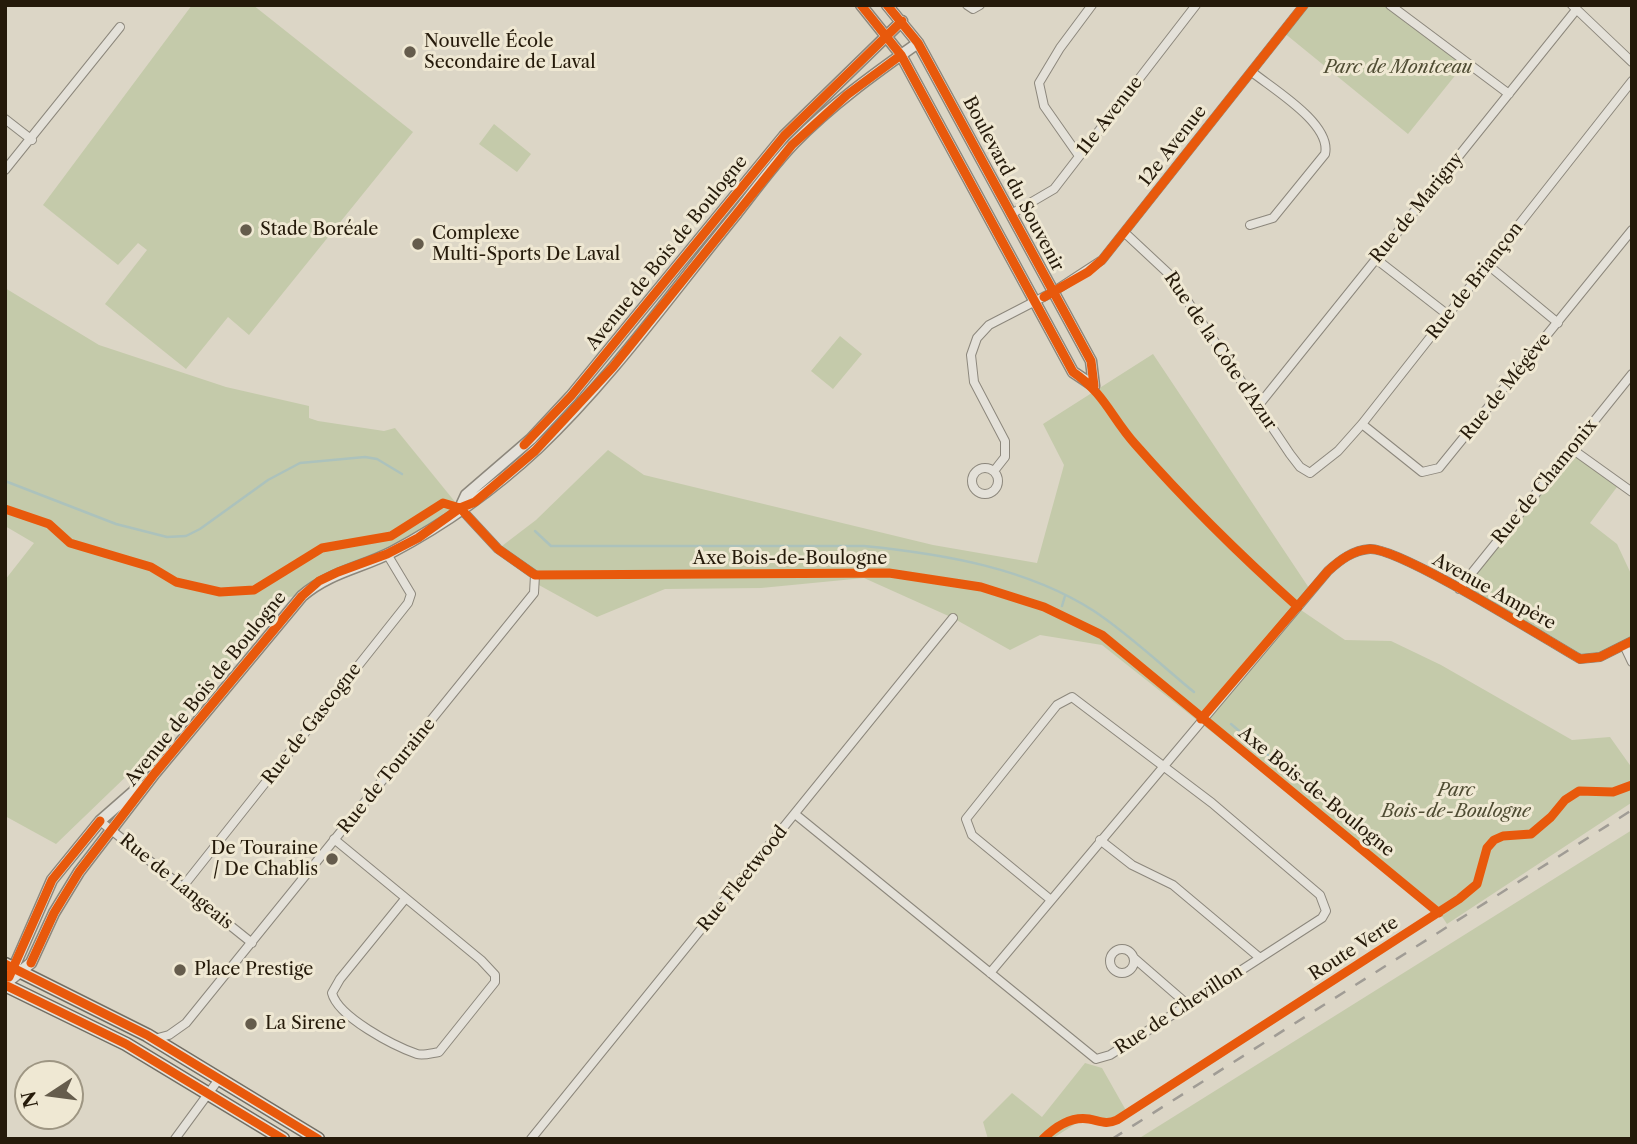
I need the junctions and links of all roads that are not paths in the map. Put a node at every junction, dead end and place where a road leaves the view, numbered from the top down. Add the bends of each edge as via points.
1 (861, 5) edge
2 (887, 5) edge
3 (1093, 5) edge
4 (1196, 5) edge
5 (1304, 5) edge
6 (1390, 5) edge
7 (1574, 7) edge
8 (902, 21) junction
9 (120, 27) dead end
10 (887, 35) junction
11 (918, 43) junction
12 (901, 55) junction
13 (1632, 62) edge
14 (1252, 72) junction
15 (1632, 81) edge
16 (1509, 94) junction
17 (5, 119) edge
18 (32, 140) junction
19 (1079, 156) junction
20 (5, 170) edge
21 (1013, 213) junction
22 (1250, 225) dead end
23 (1632, 230) edge
24 (1125, 233) junction
25 (1376, 259) junction
26 (1488, 265) junction
27 (1053, 292) junction
28 (1035, 302) junction
29 (1448, 315) junction
30 (1559, 323) junction
31 (1632, 374) edge
32 (1258, 406) junction
33 (1362, 424) junction
34 (1572, 449) junction
35 (994, 471) dead end
36 (1310, 473) joint
37 (1632, 492) edge
38 (460, 508) junction
39 (387, 554) junction
40 (1459, 589) junction
41 (953, 618) dead end
42 (1628, 643) edge
43 (1632, 662) edge
44 (1162, 765) junction
45 (155, 773) junction
46 (795, 814) junction
47 (100, 821) junction
48 (113, 831) junction
49 (334, 839) junction
50 (1100, 841) junction
51 (181, 889) junction
52 (405, 899) junction
53 (1051, 900) junction
54 (252, 943) junction
55 (1134, 958) dead end
56 (1259, 958) junction
57 (13, 968) edge
58 (990, 973) junction
59 (5, 984) edge
60 (1187, 1004) junction
61 (154, 1039) junction
62 (219, 1079) junction
63 (209, 1094) junction
64 (175, 1139) edge
65 (283, 1139) edge
66 (318, 1139) edge
67 (531, 1139) edge

1 - 10 street, Boulevard du Souvenir
2 - 8 street, Boulevard du Souvenir
3 - 19 street via 1040,83 1044,106
4 - 19 street, 11e Avenue
5 - 14 street, 12e Avenue
6 - 16 street
7 - 13 street
7 - 16 street, Rue de Marigny
8 - 10 street, Avenue de Bois de Boulogne
8 - 11 street, Boulevard du Souvenir
9 - 18 street
10 - 12 street, Boulevard du Souvenir
10 - 38 street, Avenue de Bois de Boulogne via 784,136 571,396 531,439 466,495
11 - 12 street, Avenue de Bois de Boulogne
11 - 21 street, Boulevard du Souvenir
12 - 28 street, Boulevard du Souvenir
12 - 38 street, Avenue de Bois de Boulogne via 847,95 792,145 559,428 475,502
14 - 22 street via 1314,122 1324,133 1327,146 1273,218
14 - 24 street, 12e Avenue
15 - 26 street, Rue de Briançon
16 - 25 street, Rue de Marigny
17 - 18 street
18 - 20 street
19 - 21 street, 11e Avenue via 1054,189
21 - 27 street, Boulevard du Souvenir
23 - 30 street, Rue de Mégève
24 - 27 street, 12e Avenue via 1088,272
24 - 32 street, Rue de la Côte d'Azur via 1170,275
25 - 29 street
25 - 32 street, Rue de Marigny
26 - 29 street, Rue de Briançon
26 - 30 street
27 - 28 street, 12e Avenue
27 - 28 street, Boulevard du Souvenir via 1091,361 1094,386 1073,372
28 - 35 street, 12e Avenue via 989,326 977,338 971,355 974,382 1005,441 1005,457
29 - 33 street, Rue de Briançon
30 - 33 street, Rue de Mégève via 1433,472 1422,472
31 - 34 street, Rue de Chamonix
32 - 36 street, Rue de la Côte d'Azur via 1300,467
33 - 36 street, Rue de Briançon
34 - 37 street
34 - 40 street, Rue de Chamonix
38 - 39 street, Avenue de Bois de Boulogne
38 - 49 street, Rue de Touraine via 498,549 535,575 534,593
39 - 45 street, Avenue de Bois de Boulogne via 319,581 302,596
39 - 51 street, Rue de Gascogne via 411,594 408,603
40 - 42 street, Avenue Ampère via 1580,659 1590,661
40 - 44 street, Avenue Ampère via 1386,552 1372,549 1343,558
41 - 46 street, Rue Fleetwood
42 - 43 street, Avenue Ampère
44 - 50 street, Avenue Ampère
44 - 53 street via 1078,698 1066,697 1057,705 966,819 972,835
44 - 56 street, Rue de Chevillon via 1326,903 1322,918
45 - 47 street, Avenue de Bois de Boulogne
45 - 48 street, Avenue de Bois de Boulogne
46 - 58 street, Rue de Chevillon
46 - 67 street, Rue Fleetwood
47 - 48 street, Rue de Langeais
47 - 57 street, Avenue de Bois de Boulogne via 52,880
48 - 51 street, Rue de Langeais
48 - 57 street, Avenue de Bois de Boulogne via 79,872 31,963
49 - 52 street
49 - 54 street, Rue de Touraine
50 - 53 street, Avenue Ampère
50 - 56 street via 1132,865 1173,885
51 - 54 street, Rue de Langeais
52 - 52 street via 332,993 335,1003 354,1021 419,1055 439,1052 495,982 495,975
53 - 58 street, Avenue Ampère
54 - 61 street, Rue de Touraine via 186,1023
55 - 60 street
56 - 60 street, Rue de Chevillon
57 - 59 street, Avenue de Bois de Boulogne
57 - 61 main road
58 - 60 street, Rue de Chevillon via 1096,1059 1110,1055
59 - 63 main road via 105,1033
61 - 62 main road
62 - 63 street
62 - 66 main road
63 - 64 street
63 - 65 main road

